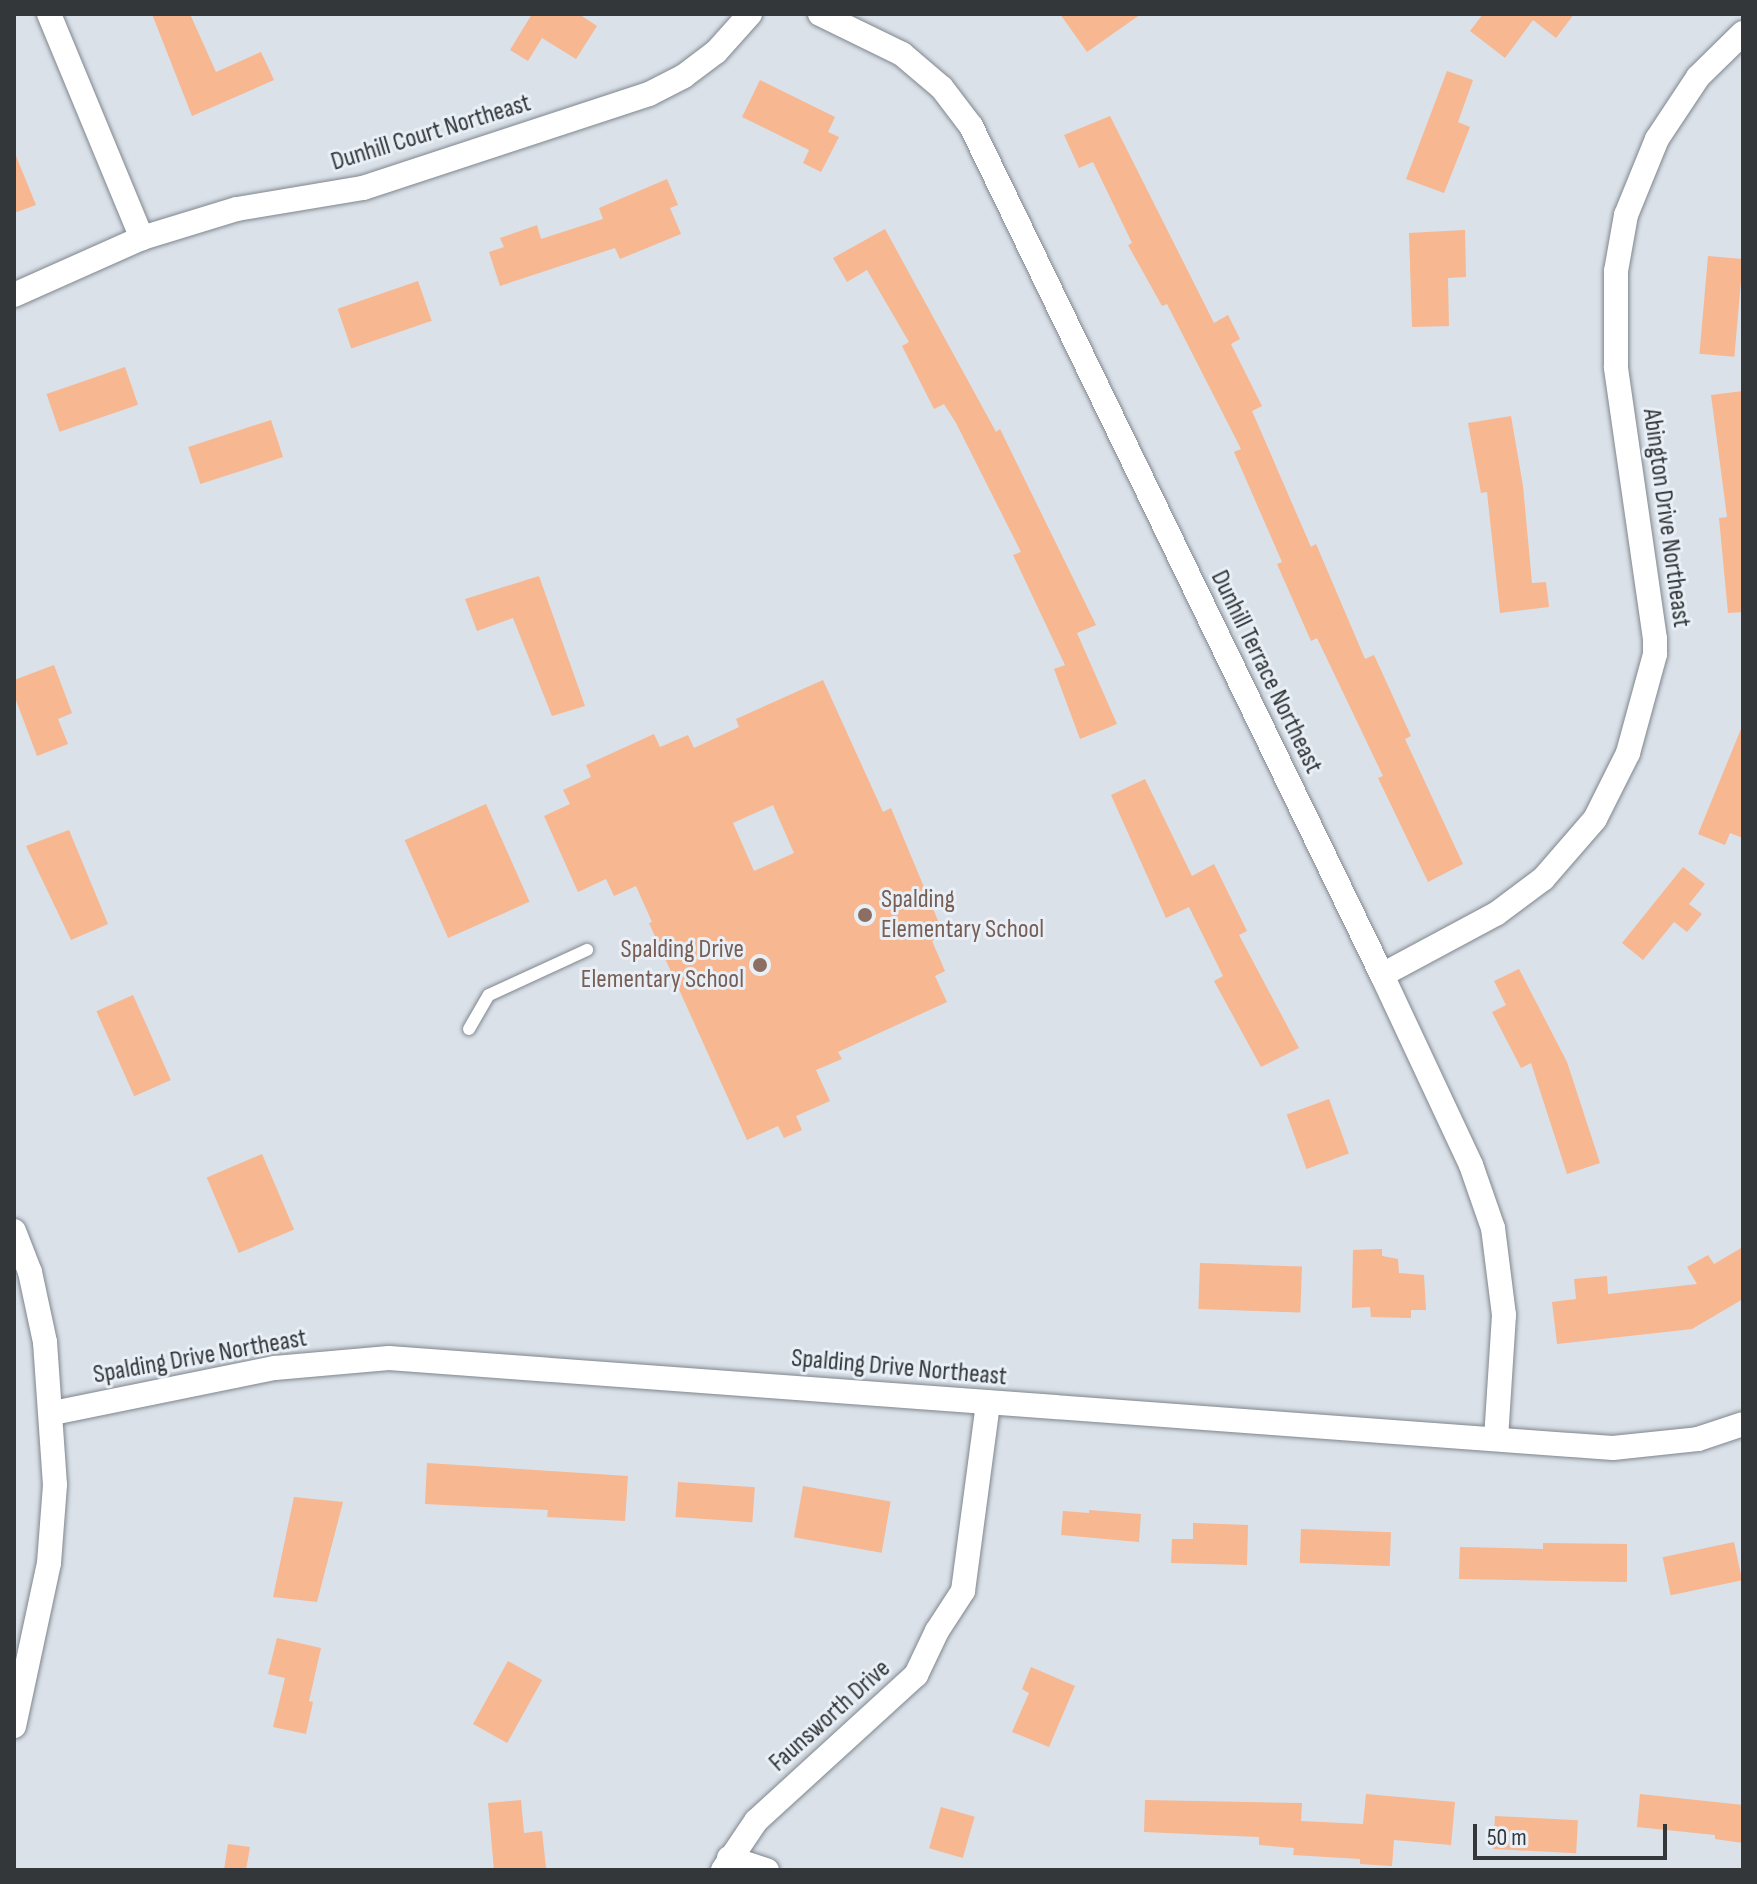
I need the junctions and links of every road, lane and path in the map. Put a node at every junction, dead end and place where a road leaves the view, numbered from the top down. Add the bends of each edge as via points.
1 (49, 14) edge
2 (750, 14) edge
3 (820, 14) edge
4 (1743, 33) edge
5 (142, 238) junction
6 (14, 295) edge
7 (587, 950) dead end
8 (1382, 975) junction
9 (469, 1029) dead end
10 (14, 1231) edge
11 (988, 1403) junction
12 (53, 1413) junction
13 (1743, 1424) edge
14 (1496, 1438) junction
15 (14, 1726) edge
16 (726, 1864) edge
17 (767, 1870) edge

1 - 5 street
2 - 5 street, Dunhill Court Northeast via 716,52 649,94 363,188 237,209
3 - 8 street, Dunhill Terrace Northeast via 902,54 942,88 971,126
4 - 8 street, Abington Drive Northeast via 1698,77 1657,139 1626,215 1616,271 1616,367 1655,639 1628,753 1595,819 1543,879 1496,914
5 - 6 street, Dunhill Court Northeast
7 - 9 lane via 489,995
8 - 14 street, Dunhill Terrace Northeast via 1471,1165 1493,1228 1504,1315
10 - 12 street via 30,1272 45,1342
11 - 12 street, Spalding Drive Northeast via 389,1358 275,1368
11 - 14 street, Spalding Drive Northeast
11 - 16 street, Faunsworth Drive via 963,1591 916,1675 756,1821
12 - 15 street via 49,1563
13 - 14 street, Spalding Drive Northeast via 1698,1439 1645,1447
16 - 17 street

